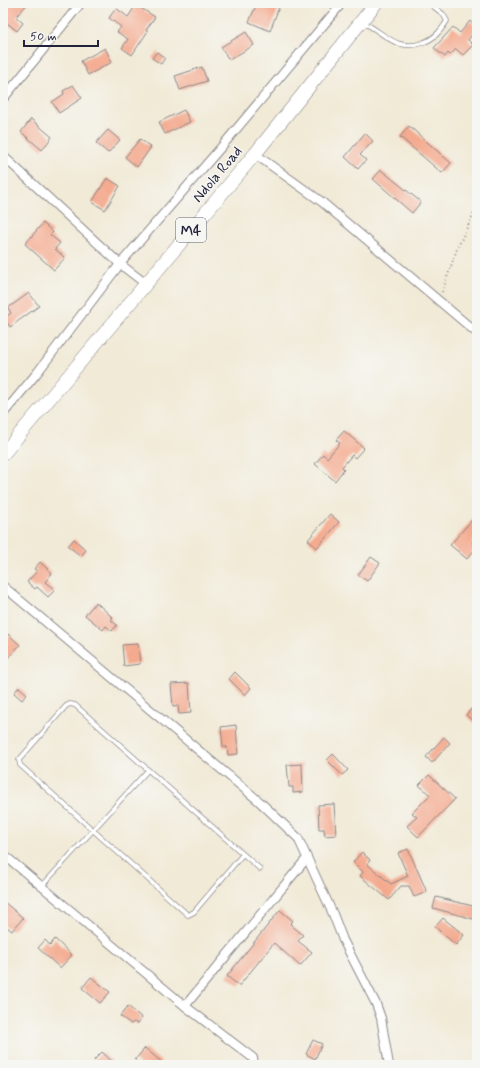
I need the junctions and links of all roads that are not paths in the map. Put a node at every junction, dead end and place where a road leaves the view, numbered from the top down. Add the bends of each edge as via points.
1 (81, 3) edge
2 (342, 3) edge
3 (376, 3) edge
4 (429, 3) edge
5 (360, 22) junction
6 (3, 99) edge
7 (255, 154) junction
8 (3, 156) edge
9 (120, 264) junction
10 (146, 284) junction
11 (477, 333) edge
12 (3, 414) edge
13 (3, 454) edge
14 (3, 586) edge
15 (148, 770) junction
16 (94, 830) junction
17 (3, 854) edge
18 (243, 854) junction
19 (307, 858) junction
20 (260, 869) dead end
21 (42, 886) junction
22 (185, 1006) junction
23 (254, 1065) edge
24 (389, 1065) edge

1 - 6 street
2 - 9 street
3 - 5 main road, Ndola Road / M4
4 - 5 lane via 443,14 447,21 435,38 411,47 400,45
5 - 7 main road, Ndola Road / M4
7 - 10 main road, Ndola Road / M4
7 - 11 street via 322,202
8 - 9 street
9 - 10 street
9 - 12 street
10 - 13 main road, Ndola Road / M4
14 - 19 street via 260,802 298,838
15 - 16 lane
15 - 16 lane via 75,705 70,704 22,754 20,765
15 - 18 lane
16 - 18 lane via 188,915 194,912
16 - 21 lane
17 - 21 street
18 - 20 lane
19 - 22 street
19 - 24 street via 343,940 376,1004
21 - 22 street
22 - 23 street via 253,1058

